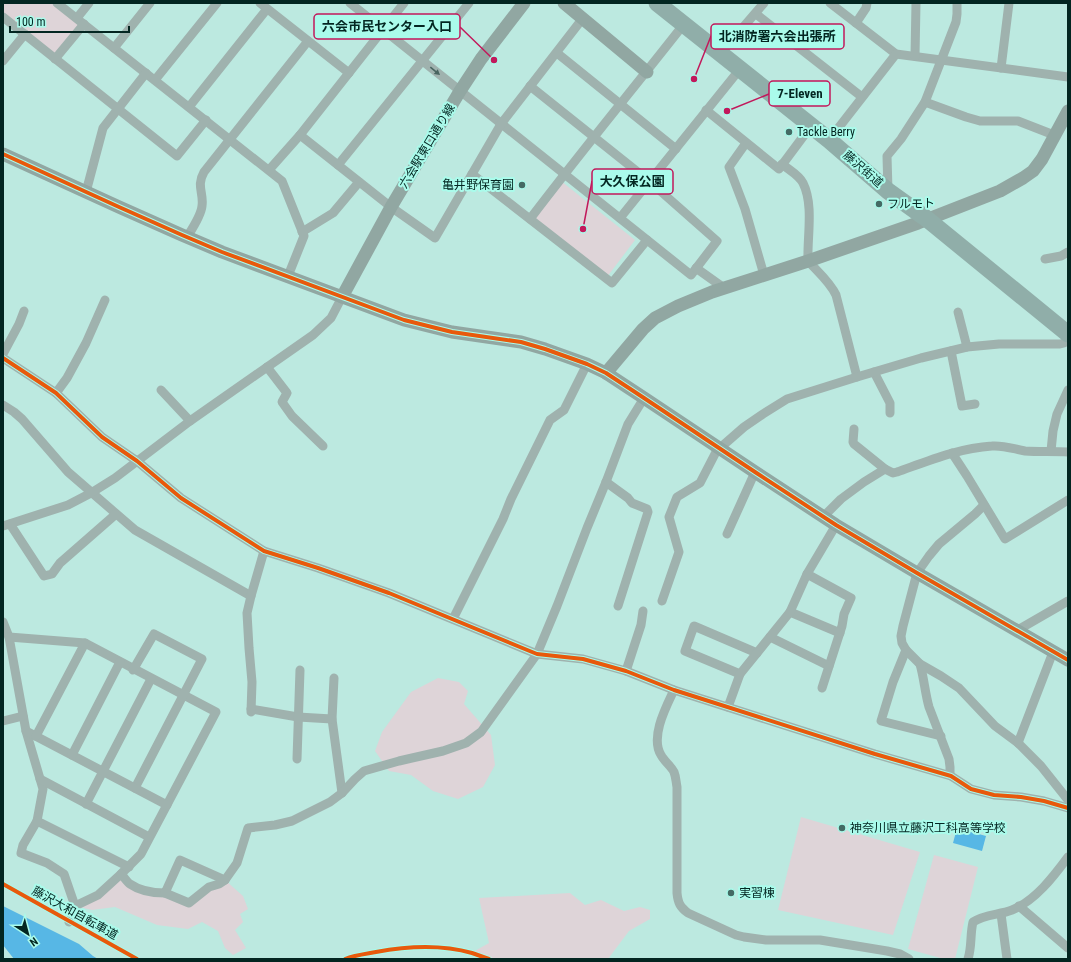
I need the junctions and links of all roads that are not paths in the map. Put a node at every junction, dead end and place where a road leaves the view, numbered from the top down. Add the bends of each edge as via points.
1 (58, 3) edge
2 (89, 3) edge
3 (150, 3) edge
4 (217, 3) edge
5 (350, 3) edge
6 (404, 3) edge
7 (469, 3) edge
8 (524, 3) edge
9 (564, 3) edge
10 (657, 3) edge
11 (764, 3) edge
12 (830, 3) edge
13 (868, 3) edge
14 (916, 3) edge
15 (957, 3) edge
16 (1009, 3) edge
17 (263, 6) edge
18 (756, 14) junction
19 (3, 17) edge
20 (583, 18) junction
21 (80, 21) junction
22 (856, 23) junction
23 (684, 24) junction
24 (383, 30) junction
25 (24, 34) junction
26 (308, 41) junction
27 (114, 48) junction
28 (557, 53) junction
29 (721, 53) junction
30 (896, 54) junction
31 (915, 56) junction
32 (55, 59) junction
33 (942, 60) junction
34 (3, 61) edge
35 (423, 61) junction
36 (1001, 68) junction
37 (740, 69) junction
38 (647, 72) junction
39 (146, 73) junction
40 (349, 74) junction
41 (1068, 77) edge
42 (155, 80) junction
43 (530, 86) junction
44 (460, 91) junction
45 (862, 97) junction
46 (925, 102) junction
47 (621, 104) junction
48 (189, 107) junction
49 (118, 109) junction
50 (706, 110) junction
51 (1067, 114) edge
52 (206, 120) junction
53 (501, 124) junction
54 (811, 126) junction
55 (300, 135) junction
56 (1054, 136) junction
57 (594, 138) junction
58 (230, 139) junction
59 (829, 140) junction
60 (746, 143) junction
61 (676, 149) junction
62 (3, 154) edge
63 (782, 164) junction
64 (338, 165) junction
65 (269, 170) junction
66 (472, 174) junction
67 (564, 174) junction
68 (649, 181) junction
69 (359, 182) junction
70 (888, 191) junction
71 (86, 192) junction
72 (391, 207) junction
73 (620, 218) junction
74 (530, 219) junction
75 (927, 219) junction
76 (302, 232) junction
77 (187, 237) junction
78 (647, 240) junction
79 (1068, 252) edge
80 (1045, 259) dead end
81 (808, 261) junction
82 (696, 268) junction
83 (764, 275) junction
84 (288, 276) junction
85 (724, 288) junction
86 (342, 297) junction
87 (105, 300) dead end
88 (24, 311) dead end
89 (958, 312) dead end
90 (1068, 334) edge
91 (1068, 340) edge
92 (967, 347) junction
93 (951, 351) junction
94 (3, 354) edge
95 (3, 358) edge
96 (587, 364) junction
97 (267, 367) junction
98 (874, 372) junction
99 (606, 373) junction
100 (858, 377) junction
101 (161, 390) dead end
102 (1068, 390) edge
103 (56, 393) junction
104 (644, 398) junction
105 (975, 404) dead end
106 (3, 405) edge
107 (890, 413) dead end
108 (190, 421) junction
109 (854, 429) dead end
110 (323, 446) dead end
111 (720, 448) junction
112 (1051, 451) junction
113 (1068, 452) edge
114 (952, 453) junction
115 (137, 461) junction
116 (885, 469) junction
117 (755, 472) junction
118 (606, 482) junction
119 (91, 493) junction
120 (1068, 500) edge
121 (984, 505) junction
122 (116, 514) junction
123 (823, 517) junction
124 (6, 525) edge
125 (836, 525) junction
126 (727, 534) dead end
127 (264, 551) junction
128 (917, 573) junction
129 (807, 574) junction
130 (251, 596) junction
131 (662, 601) dead end
132 (1068, 601) edge
133 (618, 606) dead end
134 (643, 611) dead end
135 (790, 612) junction
136 (452, 619) junction
137 (3, 622) edge
138 (1016, 631) junction
139 (840, 633) junction
140 (770, 637) junction
141 (9, 638) junction
142 (85, 643) junction
143 (906, 650) junction
144 (1053, 652) junction
145 (758, 653) junction
146 (537, 654) junction
147 (1068, 660) edge
148 (120, 662) junction
149 (920, 664) junction
150 (829, 666) junction
151 (134, 670) junction
152 (300, 670) dead end
153 (626, 671) junction
154 (740, 674) junction
155 (334, 678) dead end
156 (151, 679) junction
157 (822, 688) dead end
158 (674, 690) junction
159 (183, 695) junction
160 (728, 707) junction
161 (23, 716) junction
162 (298, 717) junction
163 (332, 719) junction
164 (3, 721) edge
165 (26, 731) junction
166 (36, 736) junction
167 (941, 736) junction
168 (1018, 743) junction
169 (72, 755) junction
170 (297, 759) dead end
171 (102, 772) junction
172 (952, 776) junction
173 (40, 779) junction
174 (135, 788) junction
175 (342, 793) junction
176 (1068, 800) edge
177 (86, 804) junction
178 (167, 805) junction
179 (1068, 808) edge
180 (37, 821) junction
181 (149, 837) junction
182 (1068, 857) edge
183 (129, 867) junction
184 (122, 874) junction
185 (225, 880) junction
186 (165, 893) junction
187 (75, 906) junction
188 (1019, 906) junction
189 (1000, 914) junction
190 (69, 922) dead end
191 (1068, 948) edge
192 (909, 959) edge
193 (968, 959) edge
194 (1007, 959) edge

1 - 21 street
2 - 21 street
3 - 27 street
4 - 42 street
5 - 24 street
6 - 24 street
7 - 35 street
8 - 44 street, 六会駅東口通り線
9 - 20 street
10 - 23 highway, 藤沢街道
11 - 18 street
12 - 22 street
13 - 22 street
14 - 31 street
15 - 33 street via 956,22
16 - 36 street
17 - 26 street
17 - 48 street
18 - 29 street
18 - 45 street
19 - 25 street
20 - 28 street
20 - 38 street
21 - 27 street
21 - 32 street
22 - 30 street
23 - 29 highway, 藤沢街道
23 - 38 street
24 - 35 street
24 - 40 street
25 - 32 street
25 - 34 street
26 - 40 street
26 - 58 street
27 - 39 street
28 - 43 street
28 - 47 street
29 - 37 highway, 藤沢街道
30 - 31 street
30 - 45 street
31 - 33 street
32 - 49 street
33 - 36 street
33 - 46 street
35 -> 44 street
35 - 64 street
36 - 41 street
37 - 50 street
37 - 54 highway, 藤沢街道
38 - 47 street
39 - 42 street
39 - 49 street
40 - 55 street
42 - 48 street
43 - 53 street
43 - 57 street
44 - 53 street
44 - 72 street, 六会駅東口通り線
45 - 59 street
46 - 56 street via 980,121 1018,121
46 - 70 street via 887,156
47 - 57 street
47 - 61 street
48 - 52 street
49 - 52 street via 177,156
49 - 71 street via 103,128
50 - 60 street
50 - 61 street
51 - 56 street
52 - 58 street
53 - 66 street
53 - 67 street
54 - 59 highway, 藤沢街道
54 - 63 street
55 - 64 street
55 - 65 street
56 - 75 street via 1038,165 1023,178 1000,191
57 - 67 street
57 - 68 street
58 - 65 street
58 - 77 street via 201,178 202,206
59 - 70 highway, 藤沢街道
60 - 63 street via 779,169
60 - 83 street via 729,166 745,209
61 - 68 street
62 - 71 street
63 - 81 street via 798,176 807,195
64 - 69 street
65 - 76 street via 282,180
66 - 72 street via 435,238
66 - 74 street
67 - 73 street
67 - 74 street
68 - 73 street
68 - 82 street via 716,241
69 - 72 street
69 - 76 street via 332,213
70 - 75 highway, 藤沢街道
71 - 77 street
72 - 86 street, 六会駅東口通り線
73 - 78 street
74 - 78 street via 612,282
75 - 81 street
75 - 90 highway, 藤沢街道
76 - 84 street via 304,236
77 - 84 street
78 - 82 street via 691,275
79 - 80 street
81 - 83 street
81 - 100 street via 833,288
82 - 85 street
83 - 85 street
84 - 86 street
85 - 99 street via 655,318
86 - 96 street via 411,322 452,332 521,342
86 - 97 street via 331,318 313,335
87 - 103 street via 86,343
88 - 94 street
89 - 92 street
91 - 92 street via 1060,344
92 - 93 street
93 - 98 street
93 - 105 street via 962,406
95 - 103 street
96 - 99 street
96 - 136 street via 564,410 550,420
97 - 108 street
97 - 110 street via 287,393 282,402 292,416
98 - 100 street
98 - 107 street via 890,403
99 - 104 street
100 - 111 street via 786,399 757,418
101 - 108 street
102 - 112 street via 1057,414
103 - 115 street via 102,436
104 - 111 street
104 - 118 street via 628,424
106 - 119 street via 22,419 68,472
108 - 115 street
109 - 116 street via 854,444
111 - 117 street
111 - 131 street via 700,483 677,497 669,516 679,552
112 - 113 street
112 - 114 street via 1026,451 993,446
114 - 116 street via 898,472 893,473
114 - 121 street
115 - 119 street
115 - 127 street via 181,498
116 - 123 street via 841,499
117 - 123 street
117 - 126 street
118 - 133 street via 648,512
118 - 146 street
119 - 122 street
119 - 124 street via 68,505
120 - 121 street via 1005,539
121 - 128 street via 939,544
122 - 124 street via 60,563 52,574 44,576
122 - 130 street via 135,530
123 - 125 street
125 - 128 street
125 - 129 street
127 - 130 street
127 - 136 street via 389,593
128 - 138 street
128 - 143 street via 902,626 902,643
129 - 135 street
129 - 139 street via 851,598
130 - 162 street via 247,613 252,682 251,711
132 - 138 street
134 - 153 street via 640,630
135 - 139 street
135 - 140 street
136 - 146 street
137 - 141 street
138 - 144 street
139 - 150 street
140 - 145 street
140 - 150 street
141 - 142 street
141 - 161 street
142 - 148 street
142 - 166 street
143 - 149 street
143 - 167 street via 881,720
144 - 147 street
144 - 168 street
145 - 154 street
145 - 154 street via 694,626 685,651
146 - 153 street via 583,659
146 - 175 street via 481,732 466,743 364,771
148 - 151 street
148 - 169 street
149 - 167 street via 929,707
149 - 168 street via 959,688 996,726
150 - 157 street
151 - 156 street
151 - 159 street via 154,634 202,659
152 - 162 street
153 - 158 street
154 - 160 street
155 - 163 street
156 - 159 street
156 - 171 street
158 - 160 street
158 - 192 street via 659,727 657,748 676,778 679,905 688,913 744,938 820,940 888,951
159 - 174 street
159 - 178 street via 216,712
160 - 172 street
161 - 164 street
161 - 165 street
162 - 163 street
162 - 170 street
163 - 175 street
165 - 166 street
165 - 173 street
166 - 169 street
167 - 172 street
168 - 176 street
169 - 171 street
171 - 174 street
171 - 177 street
172 - 179 street via 971,789 994,795 1044,801
173 - 177 street
173 - 180 street via 43,789
174 - 178 street
175 - 185 street via 330,802 292,820 275,826 248,828 236,863
177 - 181 street
178 - 181 street
180 - 183 street
180 - 187 street via 21,853 64,874
181 - 183 street via 141,854
182 - 188 street via 1046,885
183 - 184 street
184 - 186 street via 129,883 140,889
184 - 187 street via 98,895
185 - 186 street via 209,887 189,904
185 - 186 street via 180,860
187 - 190 street
188 - 189 street
188 - 191 street
189 - 193 street via 973,922
189 - 194 street

